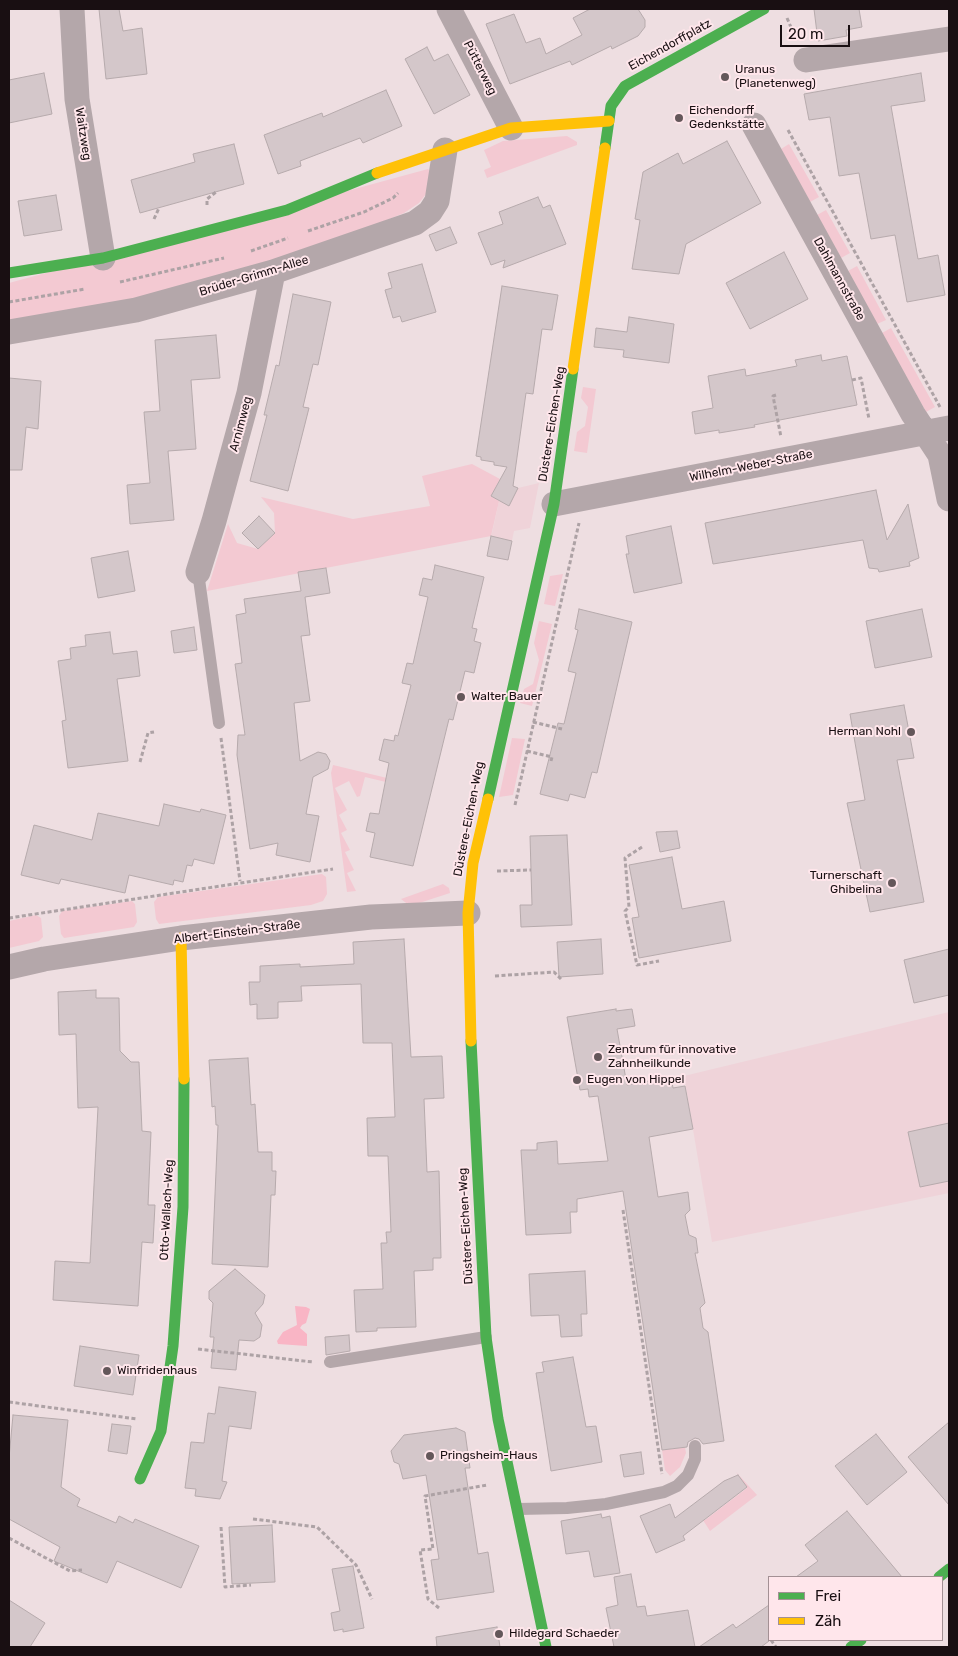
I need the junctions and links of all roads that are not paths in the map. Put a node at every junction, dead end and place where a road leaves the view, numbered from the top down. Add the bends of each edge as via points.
1 (72, 9) edge
2 (449, 9) edge
3 (764, 9) edge
4 (949, 39) edge
5 (806, 60) road end
6 (609, 121) junction
7 (754, 125) dead end
8 (511, 128) junction
9 (446, 150) junction
10 (112, 256) junction
11 (273, 272) junction
12 (9, 273) edge
13 (9, 332) edge
14 (940, 425) edge
15 (949, 499) edge
16 (554, 504) junction
17 (198, 572) joint
18 (219, 723) road end
19 (468, 913) junction
20 (181, 938) junction
21 (9, 968) edge
22 (486, 1337) junction
23 (330, 1362) road end
24 (695, 1446) dead end
25 (140, 1479) dead end
26 (518, 1509) junction
27 (546, 1647) edge

1 - 10 street, Waitzweg via 77,99
2 - 8 street, Pütterweg
3 - 6 street, Eichendorffplatz via 625,86 614,98
4 - 5 street
6 - 8 street
6 - 16 street, Düstere-Eichen-Weg
7 - 14 street, Dahlmannstraße via 913,414
8 - 9 street
9 - 10 street via 390,168 287,210
9 - 11 street, Brüder-Grimm-Allee via 437,201 430,212 414,223
10 - 12 street
11 - 13 street, Brüder-Grimm-Allee via 131,311
11 - 17 street, Arnimweg via 249,393
14 - 15 street, Dahlmannstraße via 940,455
14 - 16 street, Wilhelm-Weber-Straße via 874,442
16 - 19 street, Düstere-Eichen-Weg via 482,816
17 - 18 lane
19 - 20 street, Albert-Einstein-Straße via 355,918
19 - 22 street, Düstere-Eichen-Weg via 477,1184
20 - 21 street, Albert-Einstein-Straße
20 - 25 street, Otto-Wallach-Weg via 183,1207 162,1432
22 - 23 lane
22 - 26 street, Düstere-Eichen-Weg via 497,1410
24 - 26 lane via 695,1459 688,1475 677,1486 664,1492 606,1504
26 - 27 street, Düstere-Eichen-Weg

